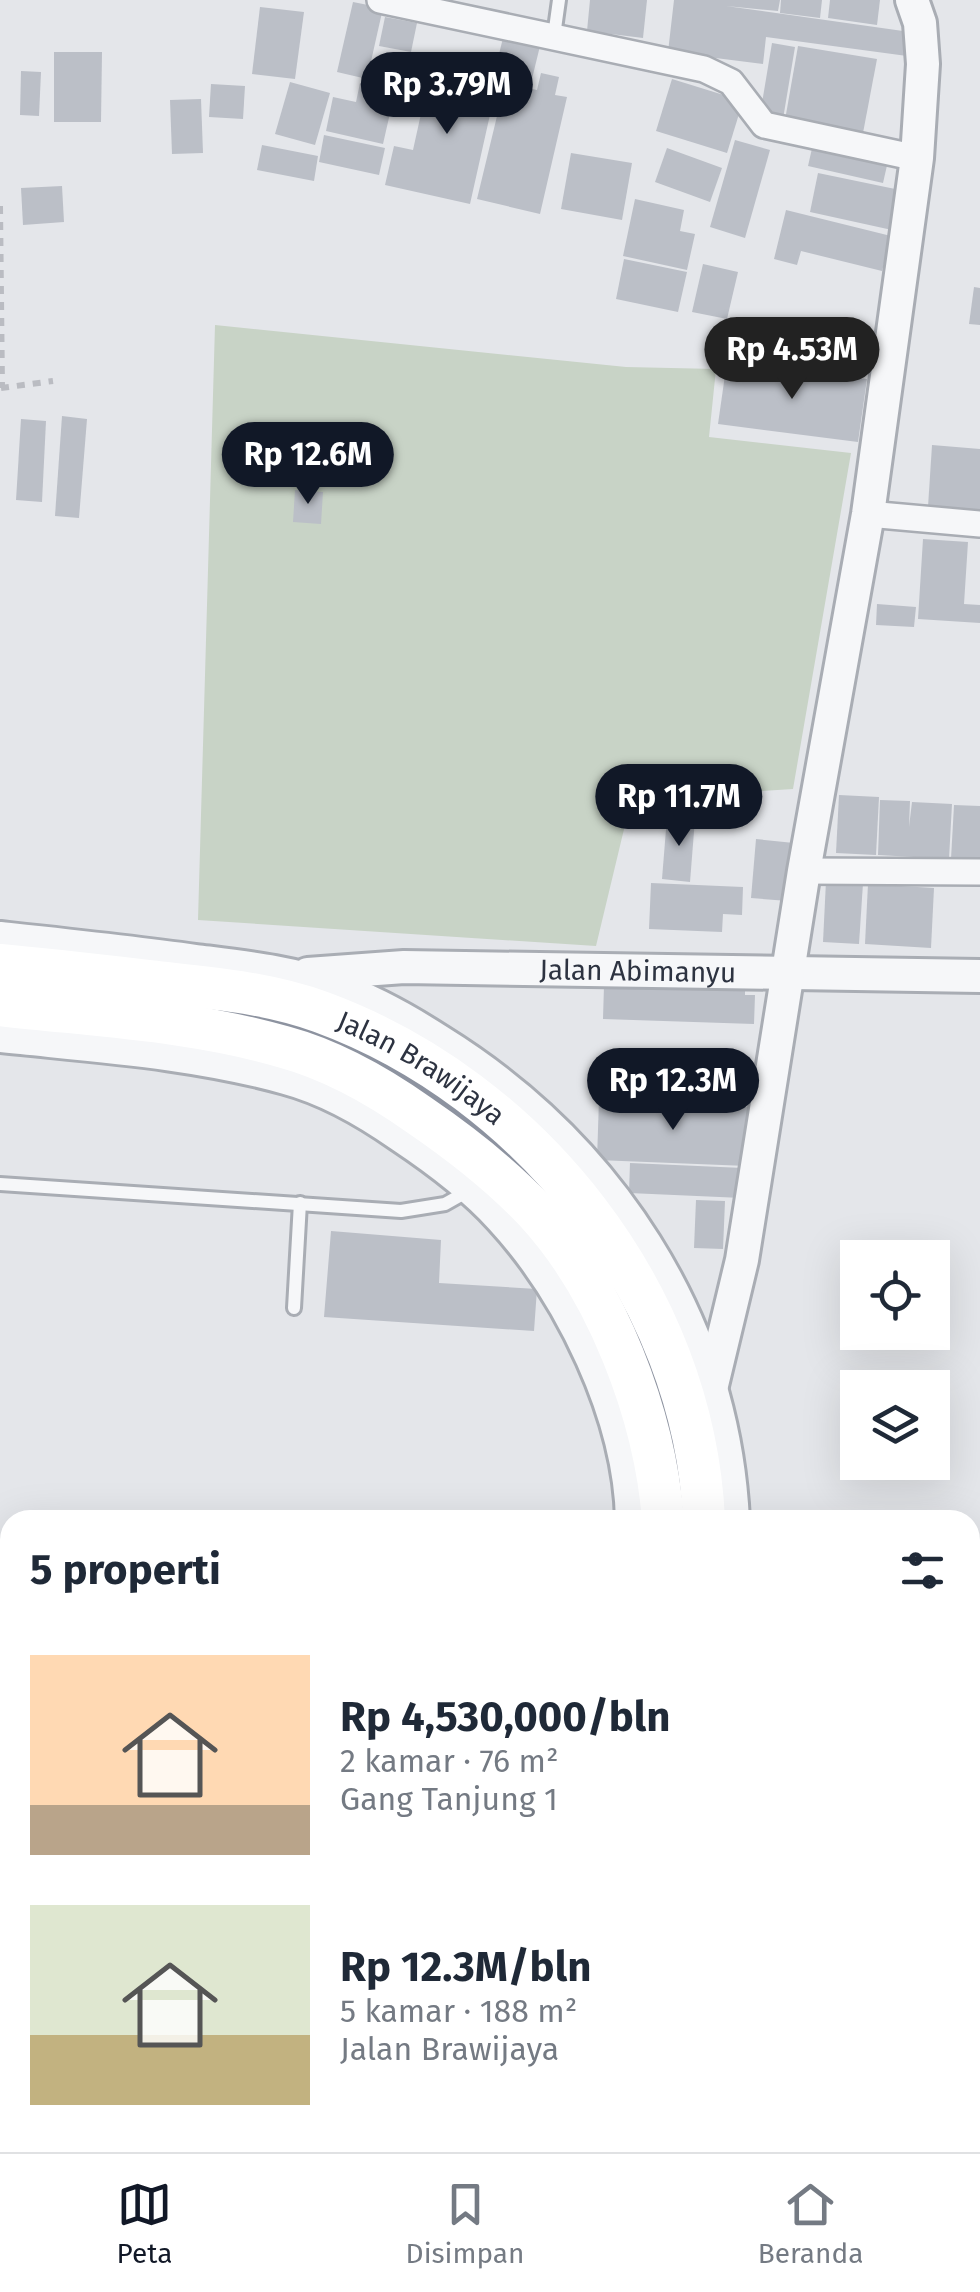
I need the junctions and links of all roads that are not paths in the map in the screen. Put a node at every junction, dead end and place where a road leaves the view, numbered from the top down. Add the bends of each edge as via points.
1 (380, 0) edge
2 (560, 0) edge
3 (912, 0) edge
4 (554, 36) junction
5 (917, 158) junction
6 (868, 514) junction
7 (980, 524) edge
8 (804, 871) junction
9 (980, 872) edge
10 (0, 938) edge
11 (0, 965) edge
12 (789, 972) junction
13 (294, 976) junction
14 (980, 976) edge
15 (0, 1006) edge
16 (0, 1036) edge
17 (0, 1184) edge
18 (471, 1189) junction
19 (300, 1203) junction
20 (294, 1308) dead end
21 (712, 1385) junction
22 (631, 1510) edge
23 (663, 1510) edge
24 (703, 1510) edge
25 (732, 1510) edge

1 - 4 street
2 - 4 lane
3 - 5 street via 924,64
4 - 5 street via 719,74 764,124
5 - 6 street
6 - 7 street
6 - 8 street
8 - 9 street
8 - 12 street
10 - 13 street
11 - 24 highway, Jalan Brawijaya via 270,997 369,1032 468,1094 557,1172 616,1250 683,1392
12 - 13 street, Jalan Abimanyu via 390,967
12 - 14 street, Jalan Abimanyu
12 - 21 street via 742,1260
13 - 21 street via 339,989 422,1030 550,1124 634,1226
15 - 23 highway, Jalan Brawijaya via 170,1024 287,1047 390,1095 460,1143 538,1214 598,1304 652,1436
16 - 18 street via 193,1057 289,1078 382,1122
17 - 19 lane
18 - 19 lane via 445,1204 401,1211
18 - 22 street via 536,1261 580,1336 604,1386
19 - 20 lane
21 - 25 street

